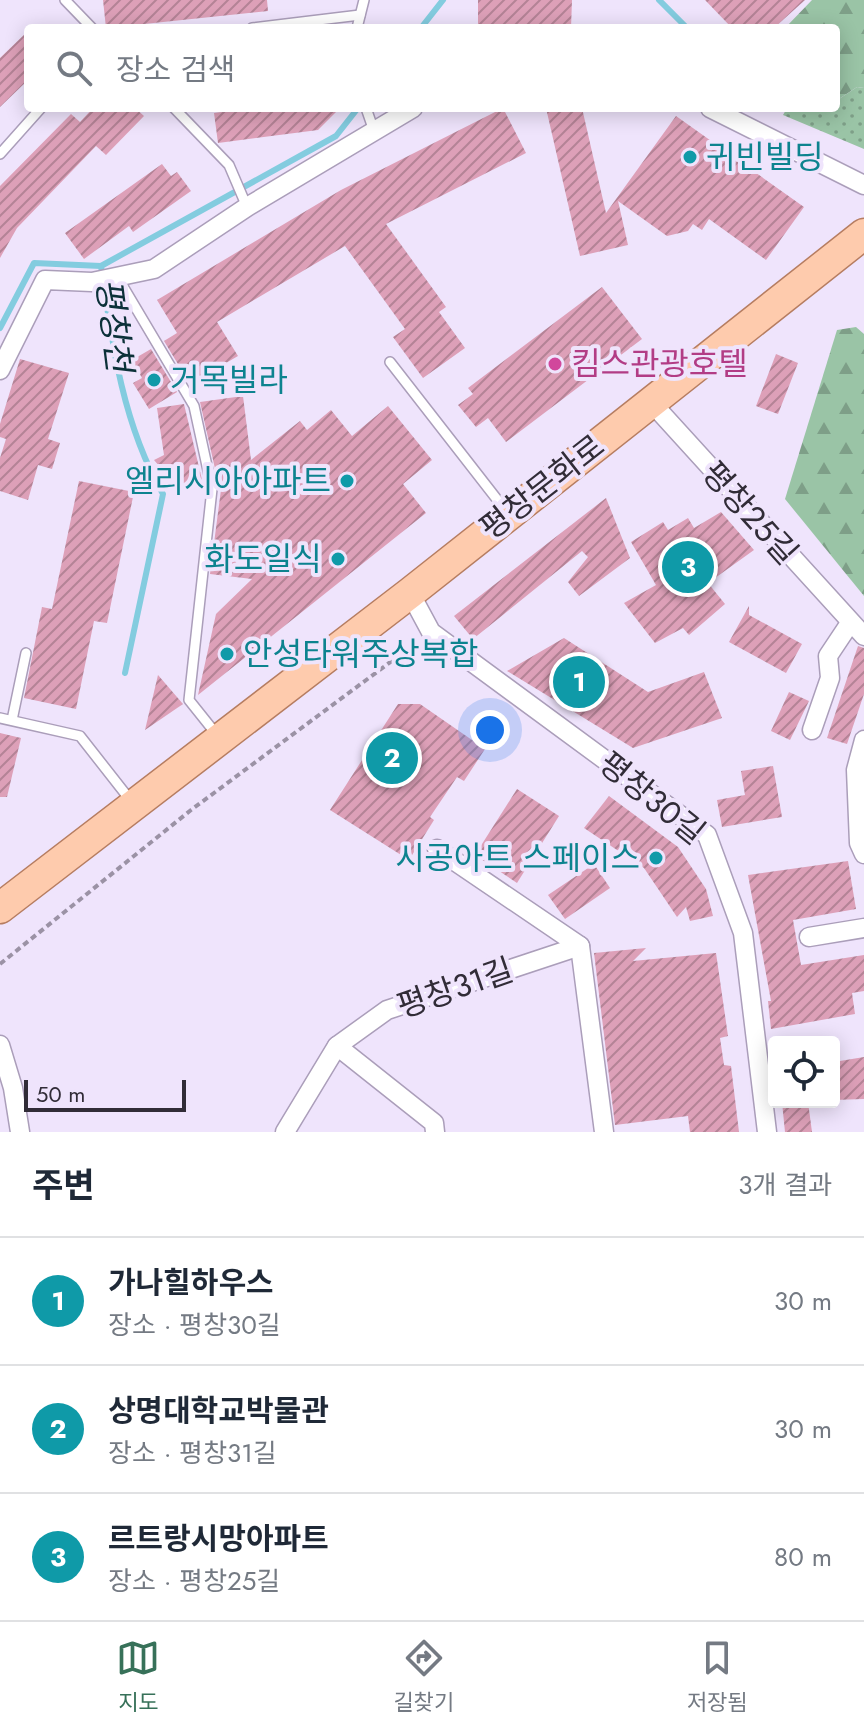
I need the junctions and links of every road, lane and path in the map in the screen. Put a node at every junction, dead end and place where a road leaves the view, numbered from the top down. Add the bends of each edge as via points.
1 (364, 0) edge
2 (67, 1) edge
3 (360, 15) junction
4 (88, 24) edge
5 (285, 24) edge
6 (358, 24) edge
7 (37, 112) edge
8 (178, 112) edge
9 (367, 112) edge
10 (406, 112) edge
11 (718, 112) edge
12 (374, 131) junction
13 (0, 154) edge
14 (864, 185) edge
15 (247, 207) junction
16 (864, 234) edge
17 (118, 278) junction
18 (390, 362) dead end
19 (0, 370) edge
20 (651, 402) junction
21 (508, 513) junction
22 (410, 593) junction
23 (850, 623) junction
24 (431, 632) junction
25 (864, 636) edge
26 (26, 653) dead end
27 (0, 718) edge
28 (12, 720) junction
29 (812, 730) dead end
30 (219, 738) junction
31 (864, 740) edge
32 (133, 803) junction
33 (437, 849) dead end
34 (864, 854) edge
35 (0, 908) edge
36 (864, 928) edge
37 (809, 937) dead end
38 (580, 946) junction
39 (0, 964) edge
40 (0, 1045) edge
41 (337, 1046) junction
42 (20, 1132) edge
43 (285, 1132) edge
44 (435, 1132) edge
45 (604, 1132) edge
46 (767, 1132) edge

1 - 3 lane
2 - 4 lane
3 - 5 lane
3 - 6 lane
7 - 13 lane
8 - 15 lane via 229,165
9 - 12 lane
10 - 12 street
11 - 14 street
12 - 15 street
15 - 17 street via 154,269
16 - 20 main road, 평창문화로
17 - 19 street via 45,280
17 - 30 lane via 194,406 212,489 189,700
18 - 21 lane
20 - 21 main road, 평창문화로
20 - 23 street, 평창25길
21 - 22 main road, 평창문화로
22 - 24 street, 평창30길
22 - 30 main road, 평창문화로
23 - 25 street, 평창25길
23 - 29 street via 828,656 830,678
24 - 39 path via 191,810
24 - 46 street, 평창30길 via 707,835 743,933
26 - 28 lane
27 - 28 lane
28 - 32 lane via 80,736
30 - 32 main road, 평창문화로
31 - 34 street via 856,770
32 - 35 main road, 평창문화로
33 - 38 street, 평창31길
36 - 37 street
38 - 41 street, 평창31길 via 387,1010
38 - 45 street
40 - 42 street
41 - 43 street, 평창31길
41 - 44 street via 434,1123

